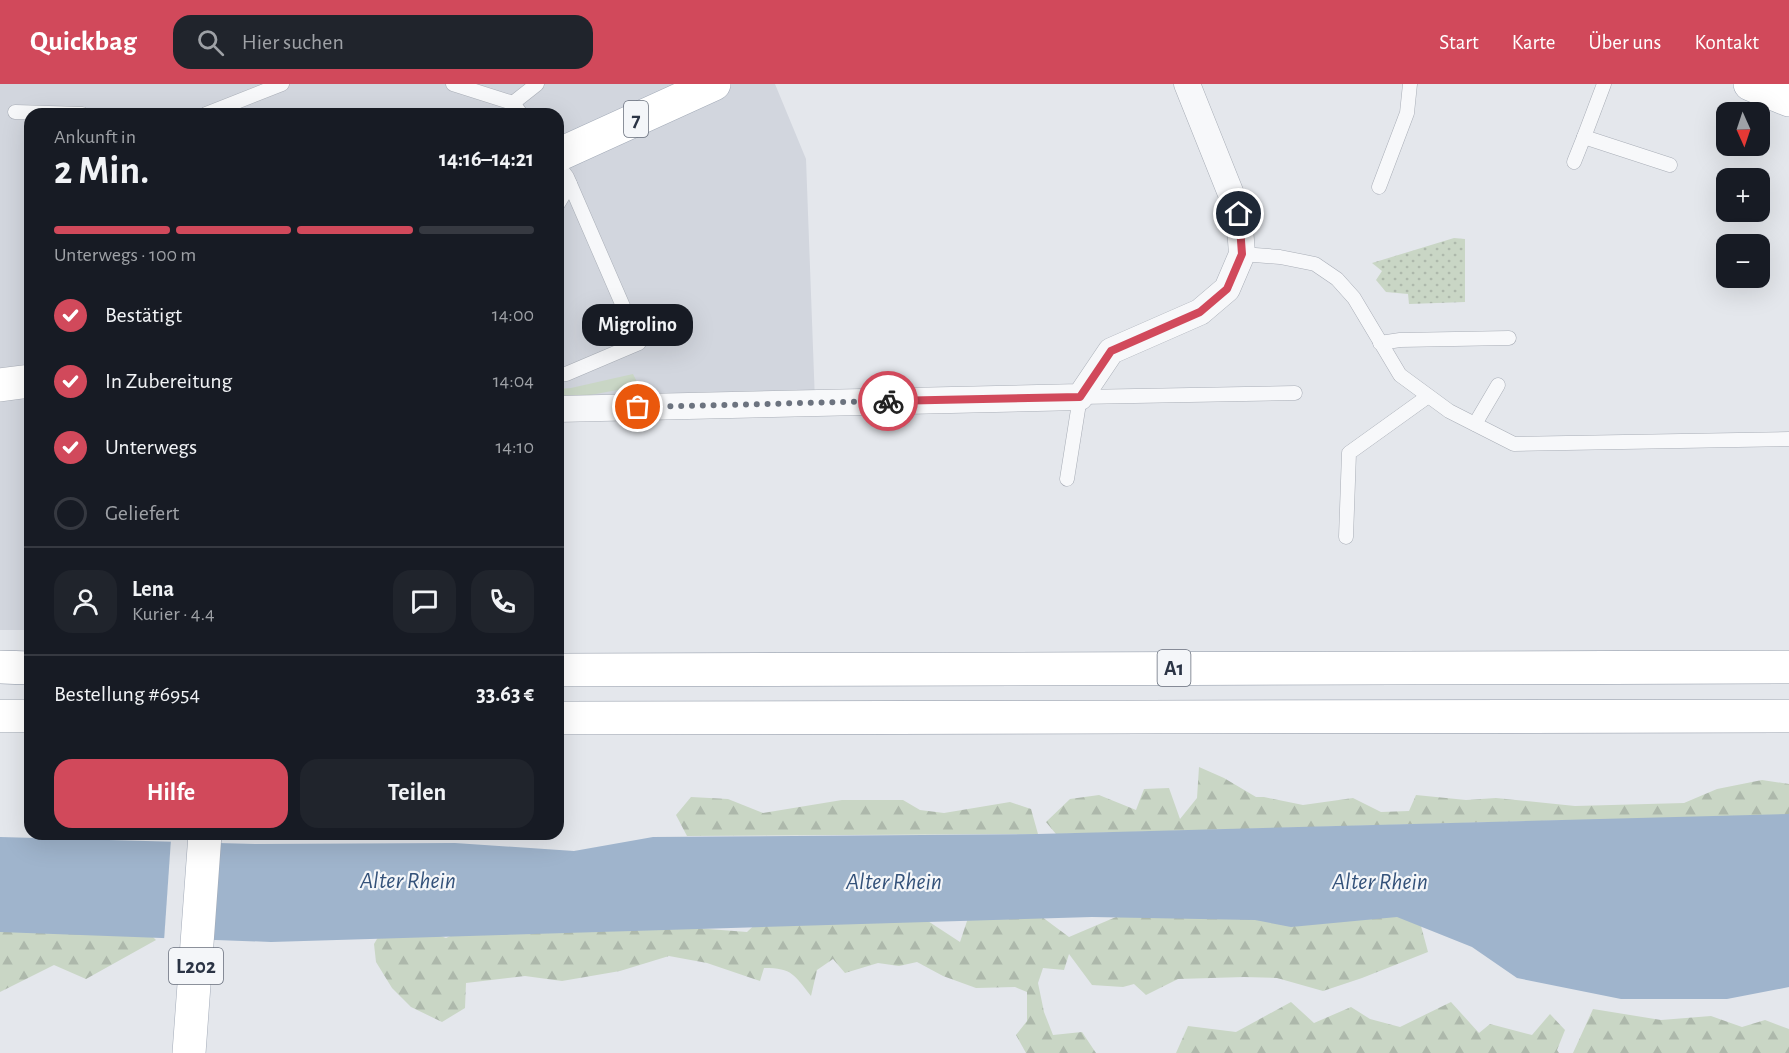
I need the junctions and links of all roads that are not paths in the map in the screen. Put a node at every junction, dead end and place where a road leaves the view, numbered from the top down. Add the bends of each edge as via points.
1 (282, 84) edge
2 (453, 84) edge
3 (537, 84) edge
4 (714, 84) edge
5 (1187, 84) edge
6 (1410, 84) edge
7 (1604, 84) edge
8 (1750, 84) edge
9 (1789, 100) edge
10 (221, 108) edge
11 (514, 108) edge
12 (518, 108) edge
13 (15, 112) dead end
14 (24, 112) edge
15 (1584, 137) junction
16 (564, 151) edge
17 (1574, 162) dead end
18 (1670, 165) dead end
19 (564, 174) edge
20 (570, 184) junction
21 (1379, 187) dead end
22 (564, 194) edge
23 (1242, 254) junction
24 (1509, 338) dead end
25 (1380, 343) junction
26 (564, 374) edge
27 (24, 382) edge
28 (0, 385) edge
29 (1498, 385) dead end
30 (1295, 393) dead end
31 (1080, 397) junction
32 (1427, 397) junction
33 (564, 409) edge
34 (1475, 424) junction
35 (1789, 439) edge
36 (1067, 479) dead end
37 (1346, 537) dead end
38 (1789, 667) edge
39 (0, 668) edge
40 (24, 668) edge
41 (564, 670) edge
42 (0, 716) edge
43 (24, 716) edge
44 (1789, 716) edge
45 (564, 718) edge
46 (205, 840) edge
47 (189, 1053) edge

1 - 10 lane
2 - 11 lane
3 - 12 lane
4 - 16 main road, 7
5 - 23 street via 1239,214
6 - 21 lane via 1407,113
7 - 15 lane
8 - 9 main road
13 - 14 lane
15 - 17 lane
15 - 18 lane
19 - 20 lane
20 - 22 lane
20 - 26 lane via 639,343
23 - 25 lane via 1315,264 1337,279 1354,298
23 - 31 street via 1227,289 1200,312 1111,351
24 - 25 lane
25 - 32 lane via 1400,375
27 - 28 main road
29 - 34 lane
30 - 31 lane
31 - 33 street
31 - 36 lane
32 - 34 lane
32 - 37 lane via 1348,453
34 - 35 lane via 1514,444
38 - 41 main road, A1
39 - 40 main road
42 - 43 main road
44 - 45 main road, A1
46 - 47 main road, L202

